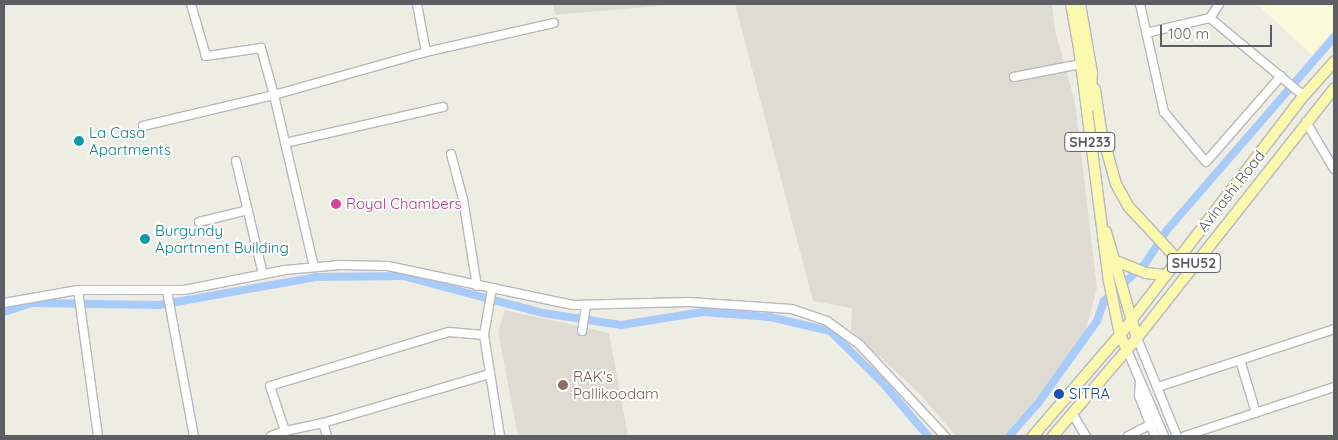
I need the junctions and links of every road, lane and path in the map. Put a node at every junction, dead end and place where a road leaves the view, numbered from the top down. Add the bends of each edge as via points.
1 (191, 4) edge
2 (417, 4) edge
3 (1071, 4) edge
4 (1080, 4) edge
5 (1140, 4) edge
6 (1219, 4) edge
7 (1210, 18) junction
8 (554, 23) dead end
9 (1146, 33) junction
10 (426, 52) junction
11 (1334, 62) edge
12 (1086, 69) junction
13 (1014, 77) dead end
14 (1282, 77) junction
15 (1334, 88) edge
16 (274, 95) junction
17 (1303, 97) junction
18 (443, 107) dead end
19 (1314, 111) junction
20 (1306, 122) junction
21 (143, 126) dead end
22 (285, 143) junction
23 (451, 154) dead end
24 (236, 161) dead end
25 (1334, 169) edge
26 (248, 210) junction
27 (199, 222) dead end
28 (1175, 257) junction
29 (1117, 264) junction
30 (314, 267) junction
31 (263, 274) junction
32 (1165, 275) junction
33 (478, 286) junction
34 (491, 290) junction
35 (79, 293) junction
36 (168, 294) junction
37 (4, 303) edge
38 (586, 305) junction
39 (1131, 319) junction
40 (583, 329) dead end
41 (1334, 330) edge
42 (1120, 334) junction
43 (484, 335) junction
44 (1138, 338) junction
45 (1127, 350) junction
46 (1240, 360) junction
47 (490, 374) junction
48 (1140, 379) junction
49 (1158, 387) junction
50 (1334, 387) edge
51 (1072, 413) junction
52 (1256, 413) junction
53 (323, 423) junction
54 (1150, 426) junction
55 (285, 431) junction
56 (98, 436) edge
57 (194, 436) edge
58 (271, 436) edge
59 (327, 436) edge
60 (500, 436) edge
61 (945, 436) edge
62 (1033, 436) edge
63 (1053, 436) edge
64 (1086, 436) edge
65 (1128, 436) edge
66 (1155, 436) edge
67 (1164, 436) edge
68 (1178, 436) edge
69 (1185, 436) edge

1 - 16 street via 206,56 261,48
2 - 10 street
3 - 12 main road, SH233
4 - 12 main road, SH233
5 - 9 street
6 - 7 street
7 - 9 street
7 - 14 street
8 - 10 street
9 - 14 street via 1164,112 1206,162
10 - 16 street
11 - 17 main road, Avinashi Road / SHU52
12 - 13 street
12 - 28 main road via 1116,184 1129,207
12 - 29 main road, SH233 via 1105,227
12 - 42 main road, SH233 via 1109,281
14 - 17 street
15 - 19 main road, Avinashi Road / SHU52
16 - 21 street
16 - 22 street
17 - 19 main road
17 - 28 main road, Avinashi Road / SHU52
18 - 22 street
19 - 20 main road, Avinashi Road / SHU52
20 - 25 street
20 - 44 main road, Avinashi Road / SHU52
22 - 30 street
23 - 33 street via 463,199
24 - 26 street
26 - 27 street
26 - 31 street
28 - 32 main road, Avinashi Road / SHU52
29 - 32 main road via 1146,274
29 - 39 main road, SH233
30 - 31 street
30 - 33 street via 388,266
31 - 36 street
32 - 39 main road, Avinashi Road / SHU52
33 - 34 street
34 - 38 street
34 - 43 street
35 - 36 street
35 - 37 street
35 - 56 street
36 - 57 street
38 - 40 street
38 - 61 street via 699,302 792,309 827,321 860,345
39 - 42 main road, Avinashi Road / SHU52
39 - 44 main road, SH233
41 - 46 street
42 - 45 main road, SH233
42 - 62 main road, Avinashi Road / SHU52
43 - 47 street
43 - 55 street via 449,332 270,386
44 - 45 main road, Avinashi Road / SHU52
44 - 49 street
45 - 48 street
45 - 51 main road, Avinashi Road / SHU52
46 - 49 street
46 - 52 street
47 - 53 street
47 - 60 street
48 - 54 street via 1139,396
48 - 67 street
49 - 68 street
50 - 52 street
51 - 63 main road, Avinashi Road / SHU52
51 - 64 street
52 - 69 street
53 - 55 street
53 - 59 street
54 - 65 street
54 - 66 street
55 - 58 street

